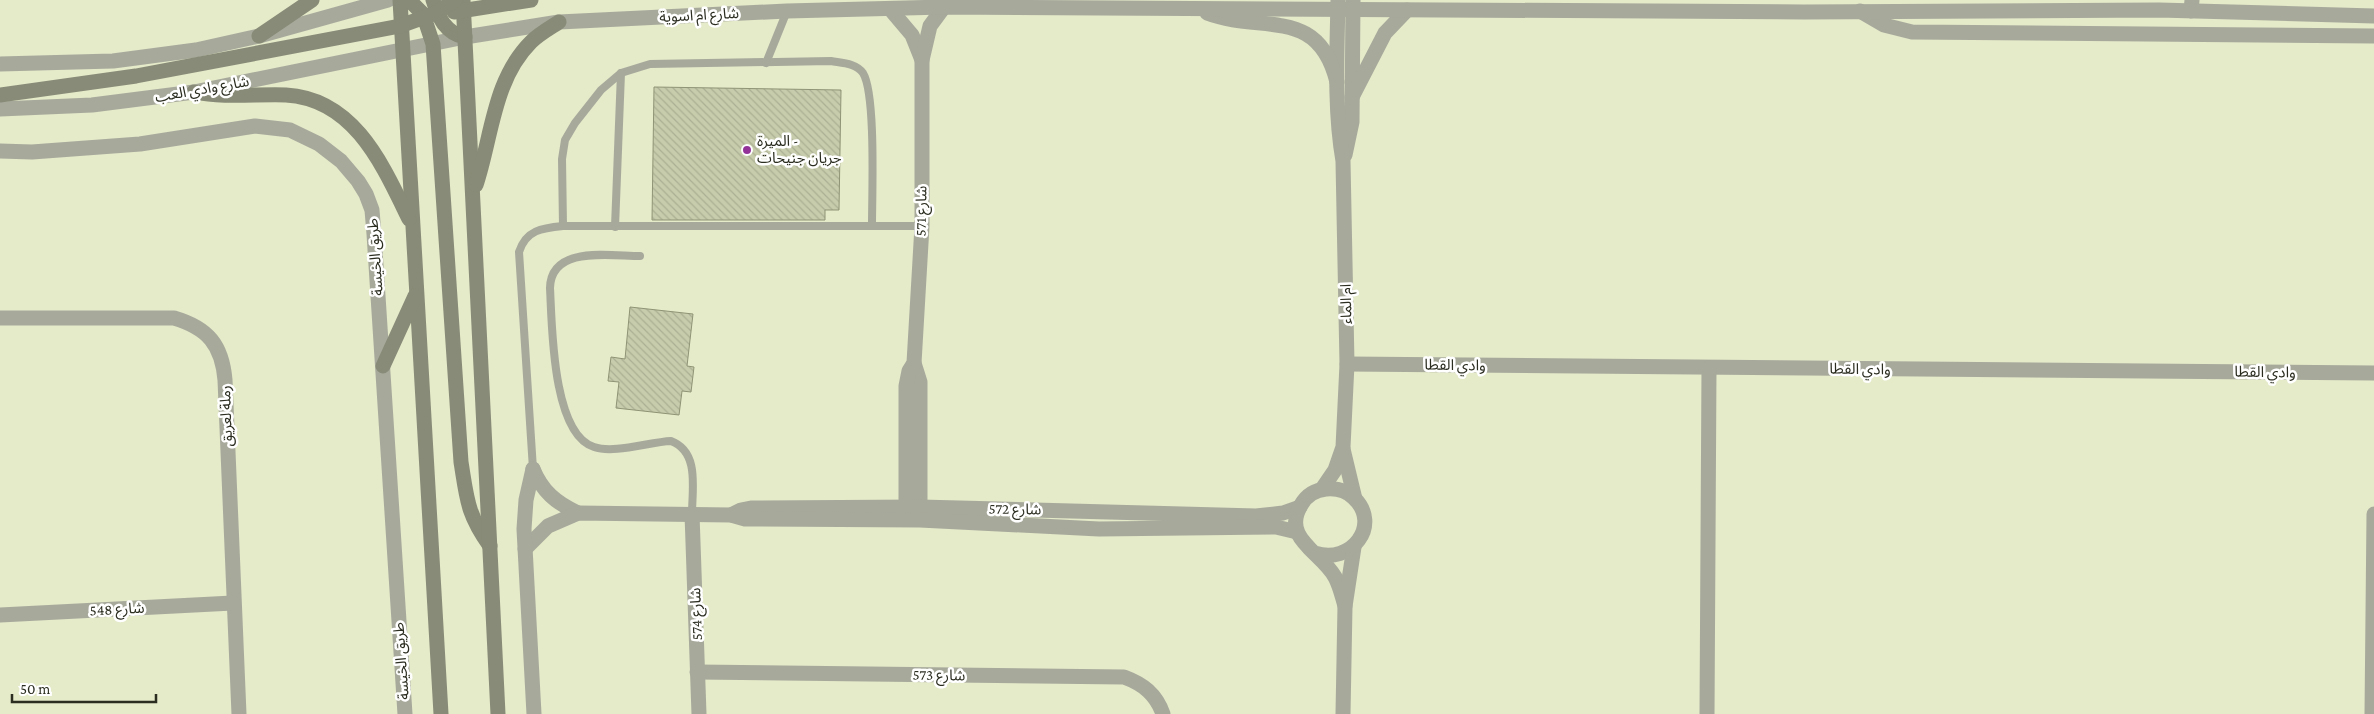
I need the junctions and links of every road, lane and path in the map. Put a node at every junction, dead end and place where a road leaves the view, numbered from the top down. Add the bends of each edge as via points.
1 (312, 0) edge
2 (388, 0) edge
3 (400, 0) edge
4 (409, 0) edge
5 (531, 0) edge
6 (461, 3) edge
7 (1338, 5) edge
8 (1353, 5) edge
9 (2160, 5) edge
10 (2191, 5) edge
11 (944, 6) junction
12 (1194, 8) junction
13 (890, 9) junction
14 (1407, 10) junction
15 (787, 11) junction
16 (1860, 11) junction
17 (432, 13) edge
18 (2374, 16) edge
19 (559, 22) junction
20 (400, 26) junction
21 (259, 36) junction
22 (2374, 36) edge
23 (465, 37) junction
24 (433, 44) junction
25 (401, 51) junction
26 (922, 60) junction
27 (766, 63) junction
28 (0, 64) edge
29 (621, 73) junction
30 (1337, 82) junction
31 (194, 92) junction
32 (0, 94) edge
33 (1352, 97) junction
34 (0, 109) edge
35 (0, 151) edge
36 (1343, 161) junction
37 (474, 194) junction
38 (872, 224) junction
39 (412, 225) junction
40 (563, 226) junction
41 (922, 226) junction
42 (615, 227) junction
43 (640, 256) dead end
44 (416, 295) junction
45 (0, 318) edge
46 (1347, 364) junction
47 (382, 366) junction
48 (1709, 368) junction
49 (2374, 374) edge
50 (1343, 447) junction
51 (533, 468) junction
52 (1322, 489) junction
53 (1355, 499) junction
54 (1300, 507) junction
55 (578, 512) junction
56 (692, 514) junction
57 (913, 514) junction
58 (2374, 514) edge
59 (1297, 532) junction
60 (490, 546) junction
61 (1354, 547) junction
62 (525, 549) junction
63 (1315, 553) junction
64 (233, 603) junction
65 (1345, 606) junction
66 (0, 615) edge
67 (698, 672) junction
68 (239, 714) edge
69 (405, 714) edge
70 (441, 714) edge
71 (498, 714) edge
72 (534, 714) edge
73 (699, 714) edge
74 (1163, 714) edge
75 (1343, 714) edge
76 (1707, 714) edge
77 (2372, 714) edge

1 - 21 main road
2 - 21 street
3 - 20 main road
4 - 17 main road
5 - 6 main road
6 - 17 main road
6 - 23 main road
7 - 8 street, شارع ام اسوية
7 - 12 street, شارع ام اسوية
7 - 30 street, ام الماء
8 - 14 street, شارع ام اسوية
8 - 33 street, ام الماء
9 - 10 street, شارع ام اسوية
9 - 16 street, شارع ام اسوية
10 - 18 street, شارع ام اسوية
11 - 12 street, شارع ام اسوية
11 - 13 street, شارع ام اسوية
11 - 26 street, شارع 571 via 930,26
12 - 30 street via 1228,20 1276,23 1301,31 1321,47 1334,69
13 - 15 street, شارع ام اسوية
13 - 26 street, شارع 571 via 912,36
14 - 16 street, شارع ام اسوية
14 - 33 street via 1385,33
15 - 19 street, شارع ام اسوية
15 - 27 lane
16 - 22 street via 1884,25 1912,32
17 - 20 main road
17 - 23 main road via 450,30
17 - 24 main road
17 - 25 main road via 405,37
19 - 23 street, شارع ام اسوية
19 - 37 main road via 531,42 510,71 497,102
20 - 25 main road
20 - 32 main road via 136,76
21 - 28 street via 196,50 114,61
23 - 24 street, شارع ام اسوية
23 - 37 main road
24 - 25 street, شارع وادي العب
24 - 60 main road via 461,462 468,505
25 - 31 street, شارع وادي العب
25 - 39 main road
26 - 41 street, شارع 571
27 - 29 lane via 650,64
27 - 38 lane via 831,61 851,64 862,73 871,97
29 - 40 lane via 601,90 565,140 562,159
29 - 42 lane
30 - 36 street, ام الماء
31 - 34 street, شارع وادي العب via 92,105
31 - 39 main road via 230,96 287,95 312,100 331,109 360,132 369,144
33 - 36 street, ام الماء via 1351,132
35 - 47 street, طريق الخيسة via 32,152 140,144 256,126 290,130 319,144 341,161 358,181 372,210
36 - 46 street, ام الماء
37 - 60 main road
38 - 41 lane
38 - 42 lane
39 - 44 main road
40 - 42 lane
40 - 51 lane via 537,229 522,242 519,252
41 - 57 street, شارع 571 via 914,363 920,382
43 - 56 lane via 570,258 557,266 550,288 556,380 576,433 588,444 603,449 671,441 686,450 691,458
44 - 47 main road
44 - 70 main road
45 - 64 street, رملة لعريق via 174,318 205,332 217,346 225,380
46 - 48 street, وادي القطا
46 - 50 street, ام الماء
47 - 69 street, طريق الخيسة
48 - 49 street, وادي القطا
48 - 76 street
50 - 52 street, ام الماء via 1335,470
50 - 53 street, ام الماء
51 - 55 street, شارع 572 via 538,481 555,500
51 - 62 street via 526,500
52 - 53 street via 1334,488
52 - 54 street via 1309,496
53 - 61 street via 1364,518 1364,529
54 - 57 street, شارع 572 via 1256,516
54 - 59 street via 1296,519
55 - 56 street, شارع 572
55 - 62 street, شارع 572 via 548,526
56 - 57 street, شارع 572 via 731,515 752,508
56 - 67 street, شارع 574
57 - 59 street, شارع 572 via 1098,529 1276,526
58 - 77 street
59 - 63 street
60 - 71 main road
61 - 63 street via 1335,556
61 - 65 street
62 - 72 street
63 - 65 street via 1335,577
64 - 66 street, شارع 548
64 - 68 street, رملة لعريق
65 - 75 street
67 - 73 street, شارع 574
67 - 74 street, شارع 573 via 1124,677 1138,682 1150,692

